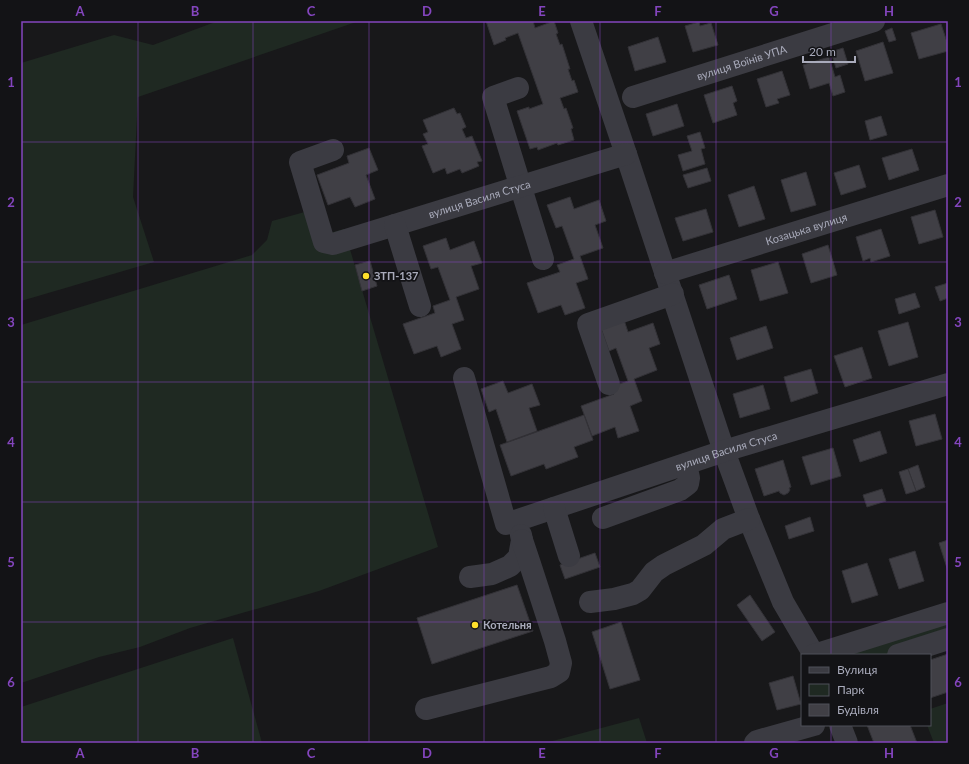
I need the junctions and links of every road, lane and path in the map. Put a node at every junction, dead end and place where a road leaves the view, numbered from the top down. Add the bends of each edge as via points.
1 (581, 21) edge
2 (874, 21) edge
3 (518, 88) dead end
4 (633, 97) dead end
5 (333, 150) dead end
6 (626, 154) junction
7 (948, 185) edge
8 (521, 186) junction
9 (395, 225) junction
10 (543, 259) dead end
11 (665, 273) junction
12 (673, 294) junction
13 (420, 306) dead end
14 (464, 378) dead end
15 (609, 384) dead end
16 (948, 384) edge
17 (724, 451) junction
18 (686, 464) junction
19 (554, 508) junction
20 (603, 518) dead end
21 (749, 519) junction
22 (516, 528) junction
23 (569, 556) dead end
24 (470, 577) dead end
25 (590, 602) dead end
26 (948, 613) edge
27 (948, 639) edge
28 (813, 654) edge
29 (817, 654) edge
30 (901, 654) edge
31 (426, 709) dead end
32 (811, 726) edge
33 (840, 726) edge
34 (755, 743) edge
35 (847, 743) edge

1 - 6 street
2 - 4 street, вулиця Воїнів УПА
3 - 8 street via 493,97
5 - 9 street, вулиця Василя Стуса via 300,162 324,242 333,244
6 - 8 street, вулиця Василя Стуса
6 - 11 street
7 - 11 street, Козацька вулиця
8 - 9 street, вулиця Василя Стуса
8 - 10 street
9 - 13 street
11 - 12 street
12 - 15 street via 588,324
12 - 17 street
14 - 22 street
16 - 17 street, вулиця Василя Стуса
17 - 18 street, вулиця Василя Стуса
17 - 21 street
18 - 19 street, вулиця Василя Стуса
18 - 20 street via 688,484 680,490
19 - 22 street, вулиця Василя Стуса
19 - 23 street
21 - 25 street via 723,529 704,545 664,565 633,594
21 - 28 street via 783,602
22 - 24 street via 519,557 510,566 492,574
22 - 31 street via 556,641 561,663 559,672 551,677
26 - 29 street
27 - 30 street
32 - 34 street
33 - 35 street

